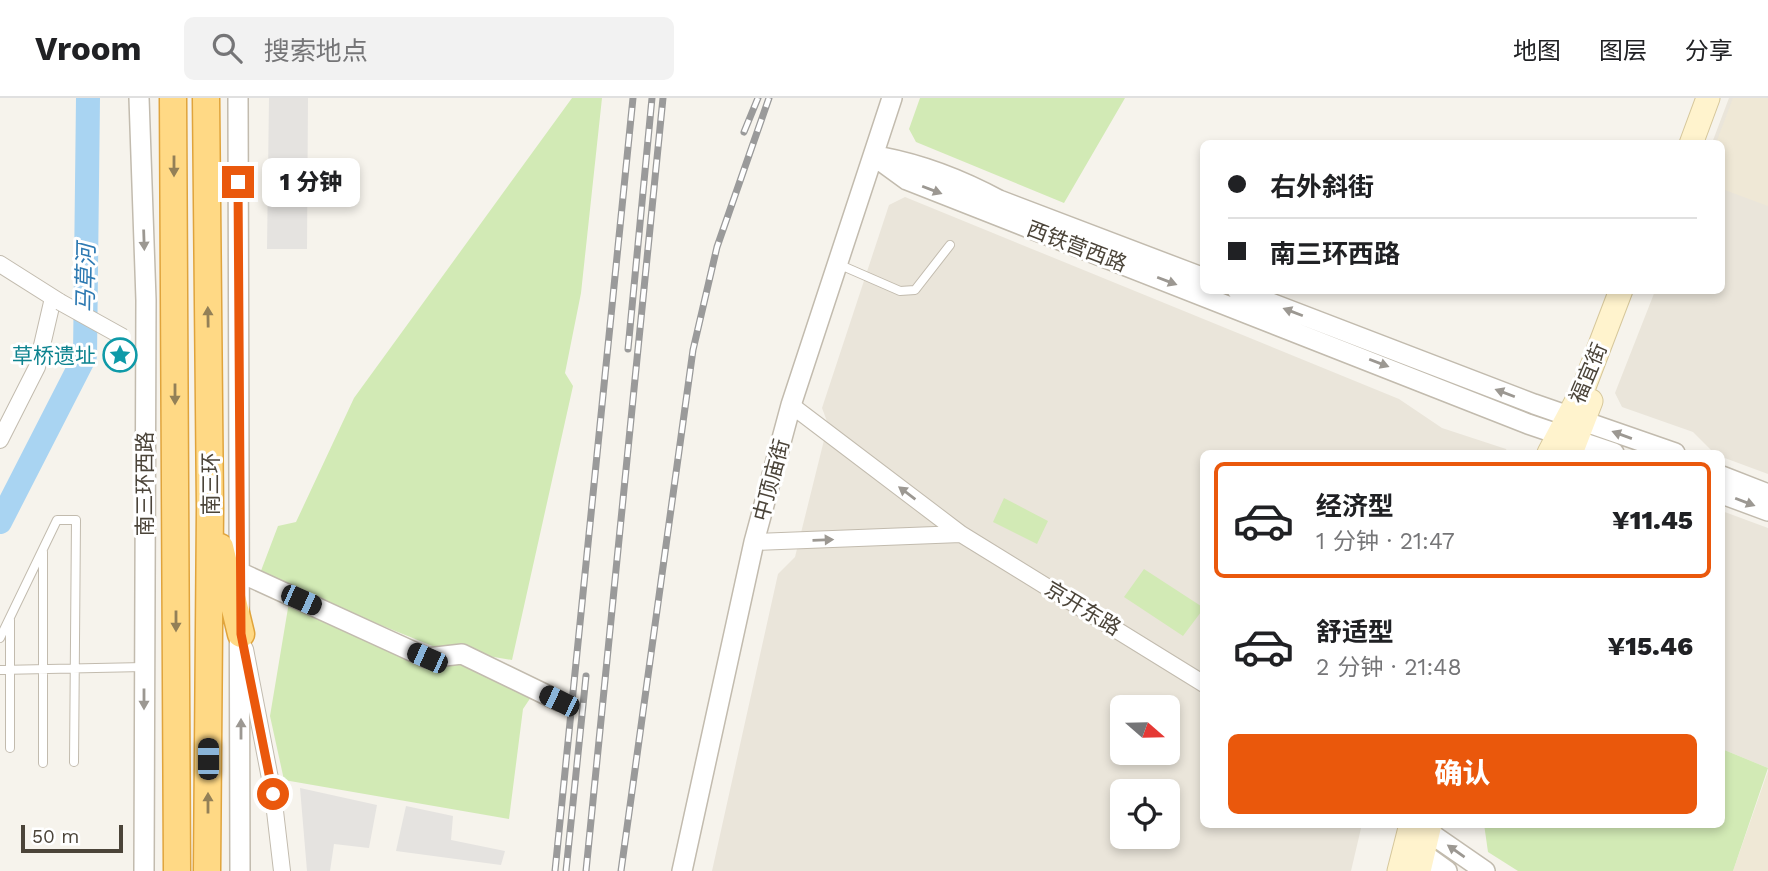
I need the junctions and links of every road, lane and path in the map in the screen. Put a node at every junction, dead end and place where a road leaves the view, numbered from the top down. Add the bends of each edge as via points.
1 (139, 98) edge
2 (173, 98) edge
3 (206, 98) edge
4 (238, 98) edge
5 (892, 98) edge
6 (1693, 98) edge
7 (1708, 98) edge
8 (1677, 140) edge
9 (1692, 140) edge
10 (874, 156) junction
11 (950, 245) dead end
12 (0, 264) edge
13 (838, 264) junction
14 (1200, 276) edge
15 (1200, 293) edge
16 (1201, 294) edge
17 (1246, 294) edge
18 (1619, 294) edge
19 (1632, 294) edge
20 (56, 300) junction
21 (145, 349) junction
22 (791, 405) junction
23 (1568, 436) edge
24 (0, 440) edge
25 (1606, 450) edge
26 (1656, 450) edge
27 (1725, 477) edge
28 (1768, 494) edge
29 (1725, 495) edge
30 (210, 508) junction
31 (1768, 511) edge
32 (961, 534) junction
33 (754, 542) junction
34 (43, 548) junction
35 (239, 572) junction
36 (10, 617) junction
37 (241, 634) junction
38 (0, 638) edge
39 (144, 667) junction
40 (75, 669) junction
41 (0, 670) edge
42 (10, 670) junction
43 (43, 670) junction
44 (1200, 682) edge
45 (559, 701) dead end
46 (10, 748) dead end
47 (74, 762) dead end
48 (43, 763) dead end
49 (1419, 828) edge
50 (1420, 828) edge
51 (1424, 828) edge
52 (1420, 862) edge
53 (177, 868) edge
54 (144, 871) edge
55 (207, 871) edge
56 (240, 871) edge
57 (282, 871) edge
58 (682, 871) edge
59 (1399, 871) edge
60 (1447, 871) edge
61 (1485, 871) edge

1 -> 21 street, 南三环西路
2 -> 53 highway, 南三环
30 -> 3 highway, 南三环
4 - 35 street
5 - 10 street, 中顶庙街
6 - 8 main road
7 - 9 main road
10 - 13 street, 中顶庙街
10 - 14 street, 西铁营西路 via 970,184 999,200
10 -> 15 street, 西铁营西路 via 907,180
11 - 13 lane via 915,290 900,291
12 - 20 street
13 - 22 street, 中顶庙街
16 -> 23 street, 西铁营西路
23 -> 17 street, 西铁营西路
18 - 23 main road, 福宜街
19 - 23 main road, 福宜街
20 - 21 street, bridge
20 - 24 street via 37,366
21 - 39 street, 南三环西路
32 -> 22 street
22 - 33 street, 中顶庙街
23 - 25 street, 西铁营西路
26 -> 23 street, 西铁营西路
27 - 28 street
29 -> 31 street
30 - 37 highway
55 -> 30 highway, 南三环
33 -> 32 street
32 - 44 street, 京开东路
33 - 58 street, 中顶庙街
34 - 36 lane
34 - 40 lane via 57,520 76,520
34 - 43 lane
35 - 37 street
35 - 45 street via 427,658 462,654
36 - 38 lane
36 - 42 lane
56 -> 37 street
37 - 57 street via 273,794
39 - 40 lane
39 -> 54 street, 南三环西路
40 - 43 lane
40 - 47 lane
41 - 42 lane
42 - 43 lane
42 - 46 lane
43 - 48 lane
49 - 59 main road
50 - 52 main road
61 -> 51 street
52 - 60 street

